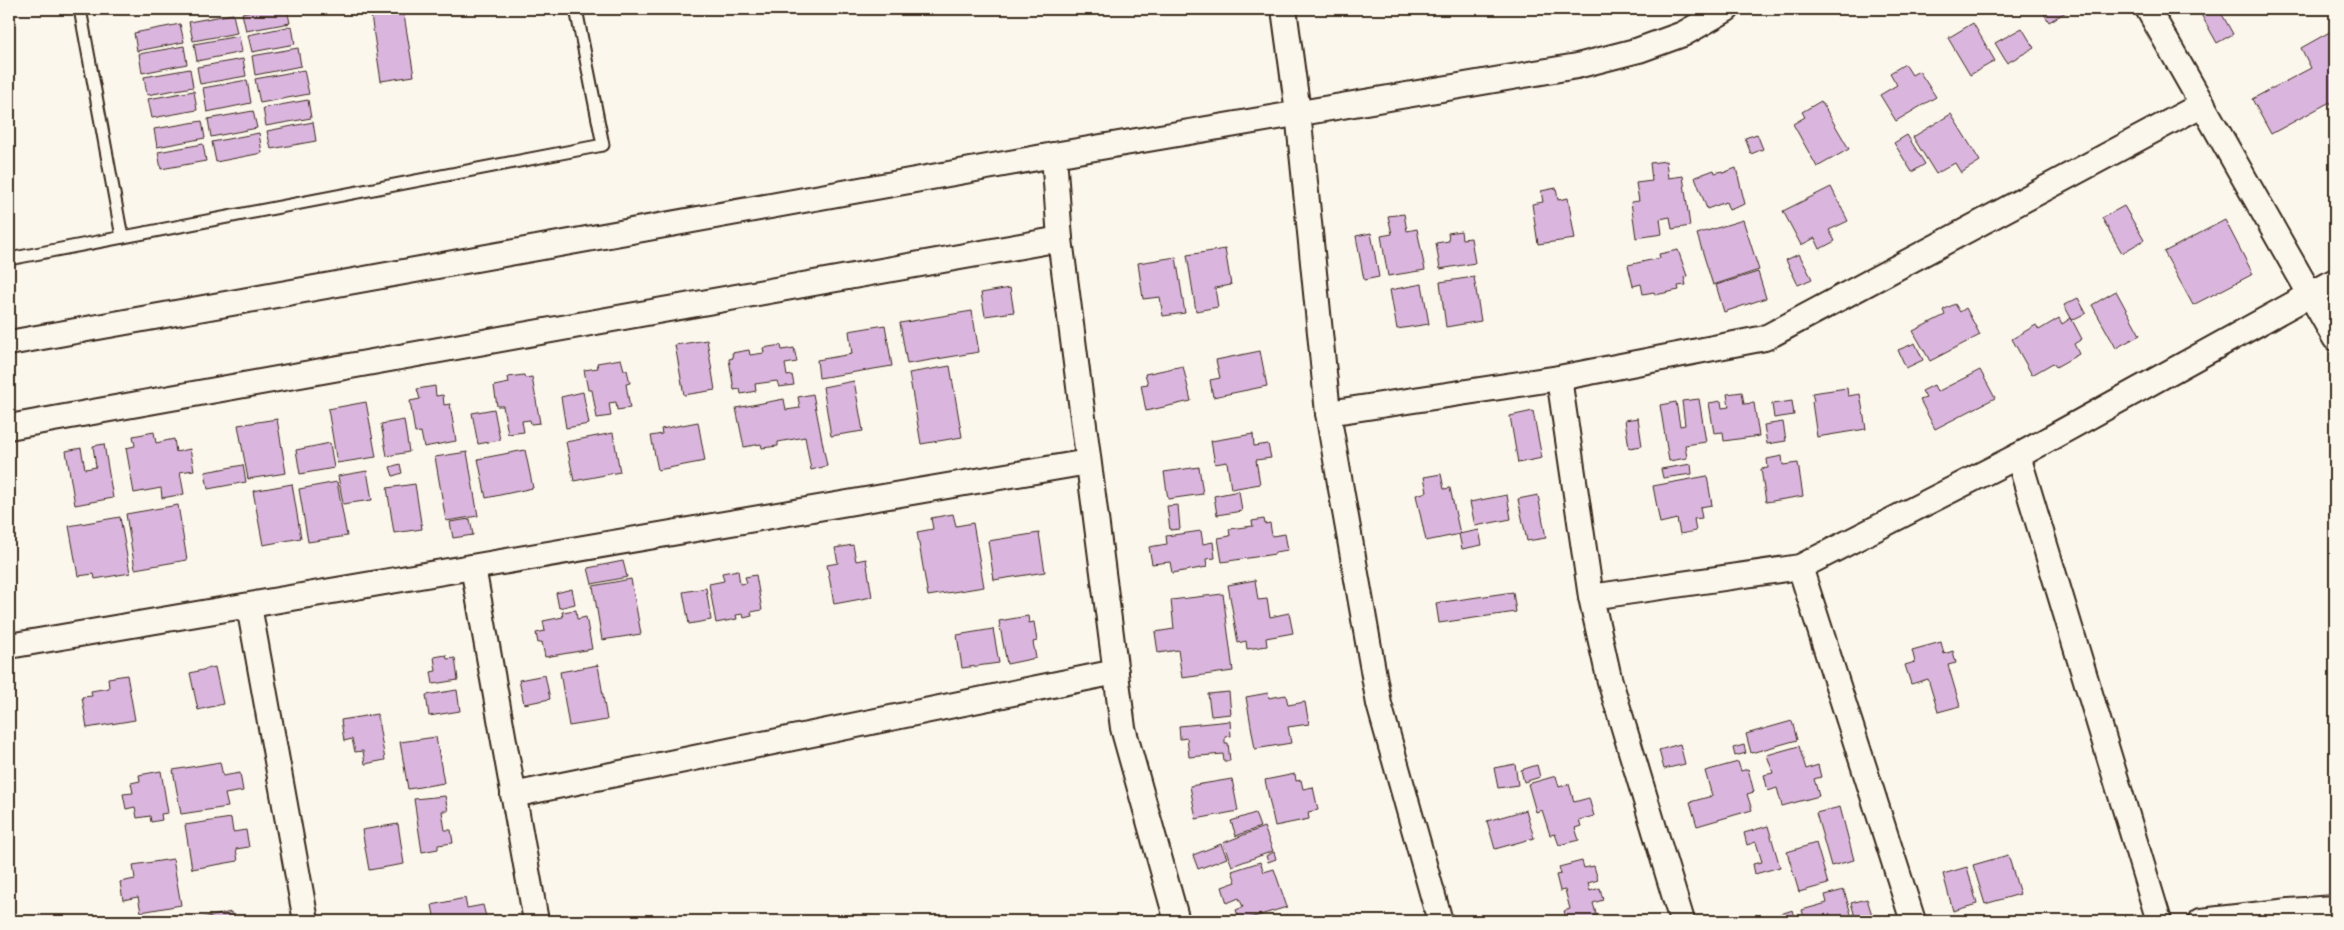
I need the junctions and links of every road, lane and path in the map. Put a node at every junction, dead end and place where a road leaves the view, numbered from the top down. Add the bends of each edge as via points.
1 (80, 9) edge
2 (576, 9) edge
3 (1284, 9) edge
4 (1727, 9) edge
5 (2148, 9) edge
6 (2204, 104) junction
7 (1298, 112) junction
8 (1054, 155) junction
9 (122, 238) junction
10 (1060, 239) junction
11 (9, 259) edge
12 (2335, 281) edge
13 (2311, 296) junction
14 (2335, 338) edge
15 (9, 343) edge
16 (1559, 378) junction
17 (1328, 413) junction
18 (9, 427) edge
19 (2018, 456) junction
20 (1088, 462) junction
21 (473, 567) junction
22 (1800, 567) junction
23 (1591, 597) junction
24 (248, 606) junction
25 (9, 646) edge
26 (1116, 672) junction
27 (513, 795) junction
28 (2335, 908) edge
29 (306, 921) edge
30 (536, 921) edge
31 (1177, 921) edge
32 (1440, 921) edge
33 (1682, 921) edge
34 (1913, 921) edge
35 (2159, 921) edge
36 (2201, 921) edge

1 - 9 lane
2 - 9 lane via 603,146
3 - 7 street
4 - 7 street via 1683,34 1639,50 1577,66
5 - 6 street
6 - 13 street
6 - 16 street via 1765,338
7 - 8 street
7 - 17 street
8 - 10 street
8 - 15 street
9 - 11 lane
10 - 18 street
10 - 20 street
12 - 13 street
13 - 14 street
13 - 19 street
16 - 17 street
16 - 23 street
17 - 32 street via 1379,704
19 - 22 street
19 - 35 street
20 - 21 street
20 - 26 street
21 - 24 street
21 - 27 street
22 - 23 street
22 - 34 street
23 - 33 street via 1609,678
24 - 25 street
24 - 29 street
26 - 27 street
26 - 31 street via 1124,728
27 - 30 street
28 - 36 street

